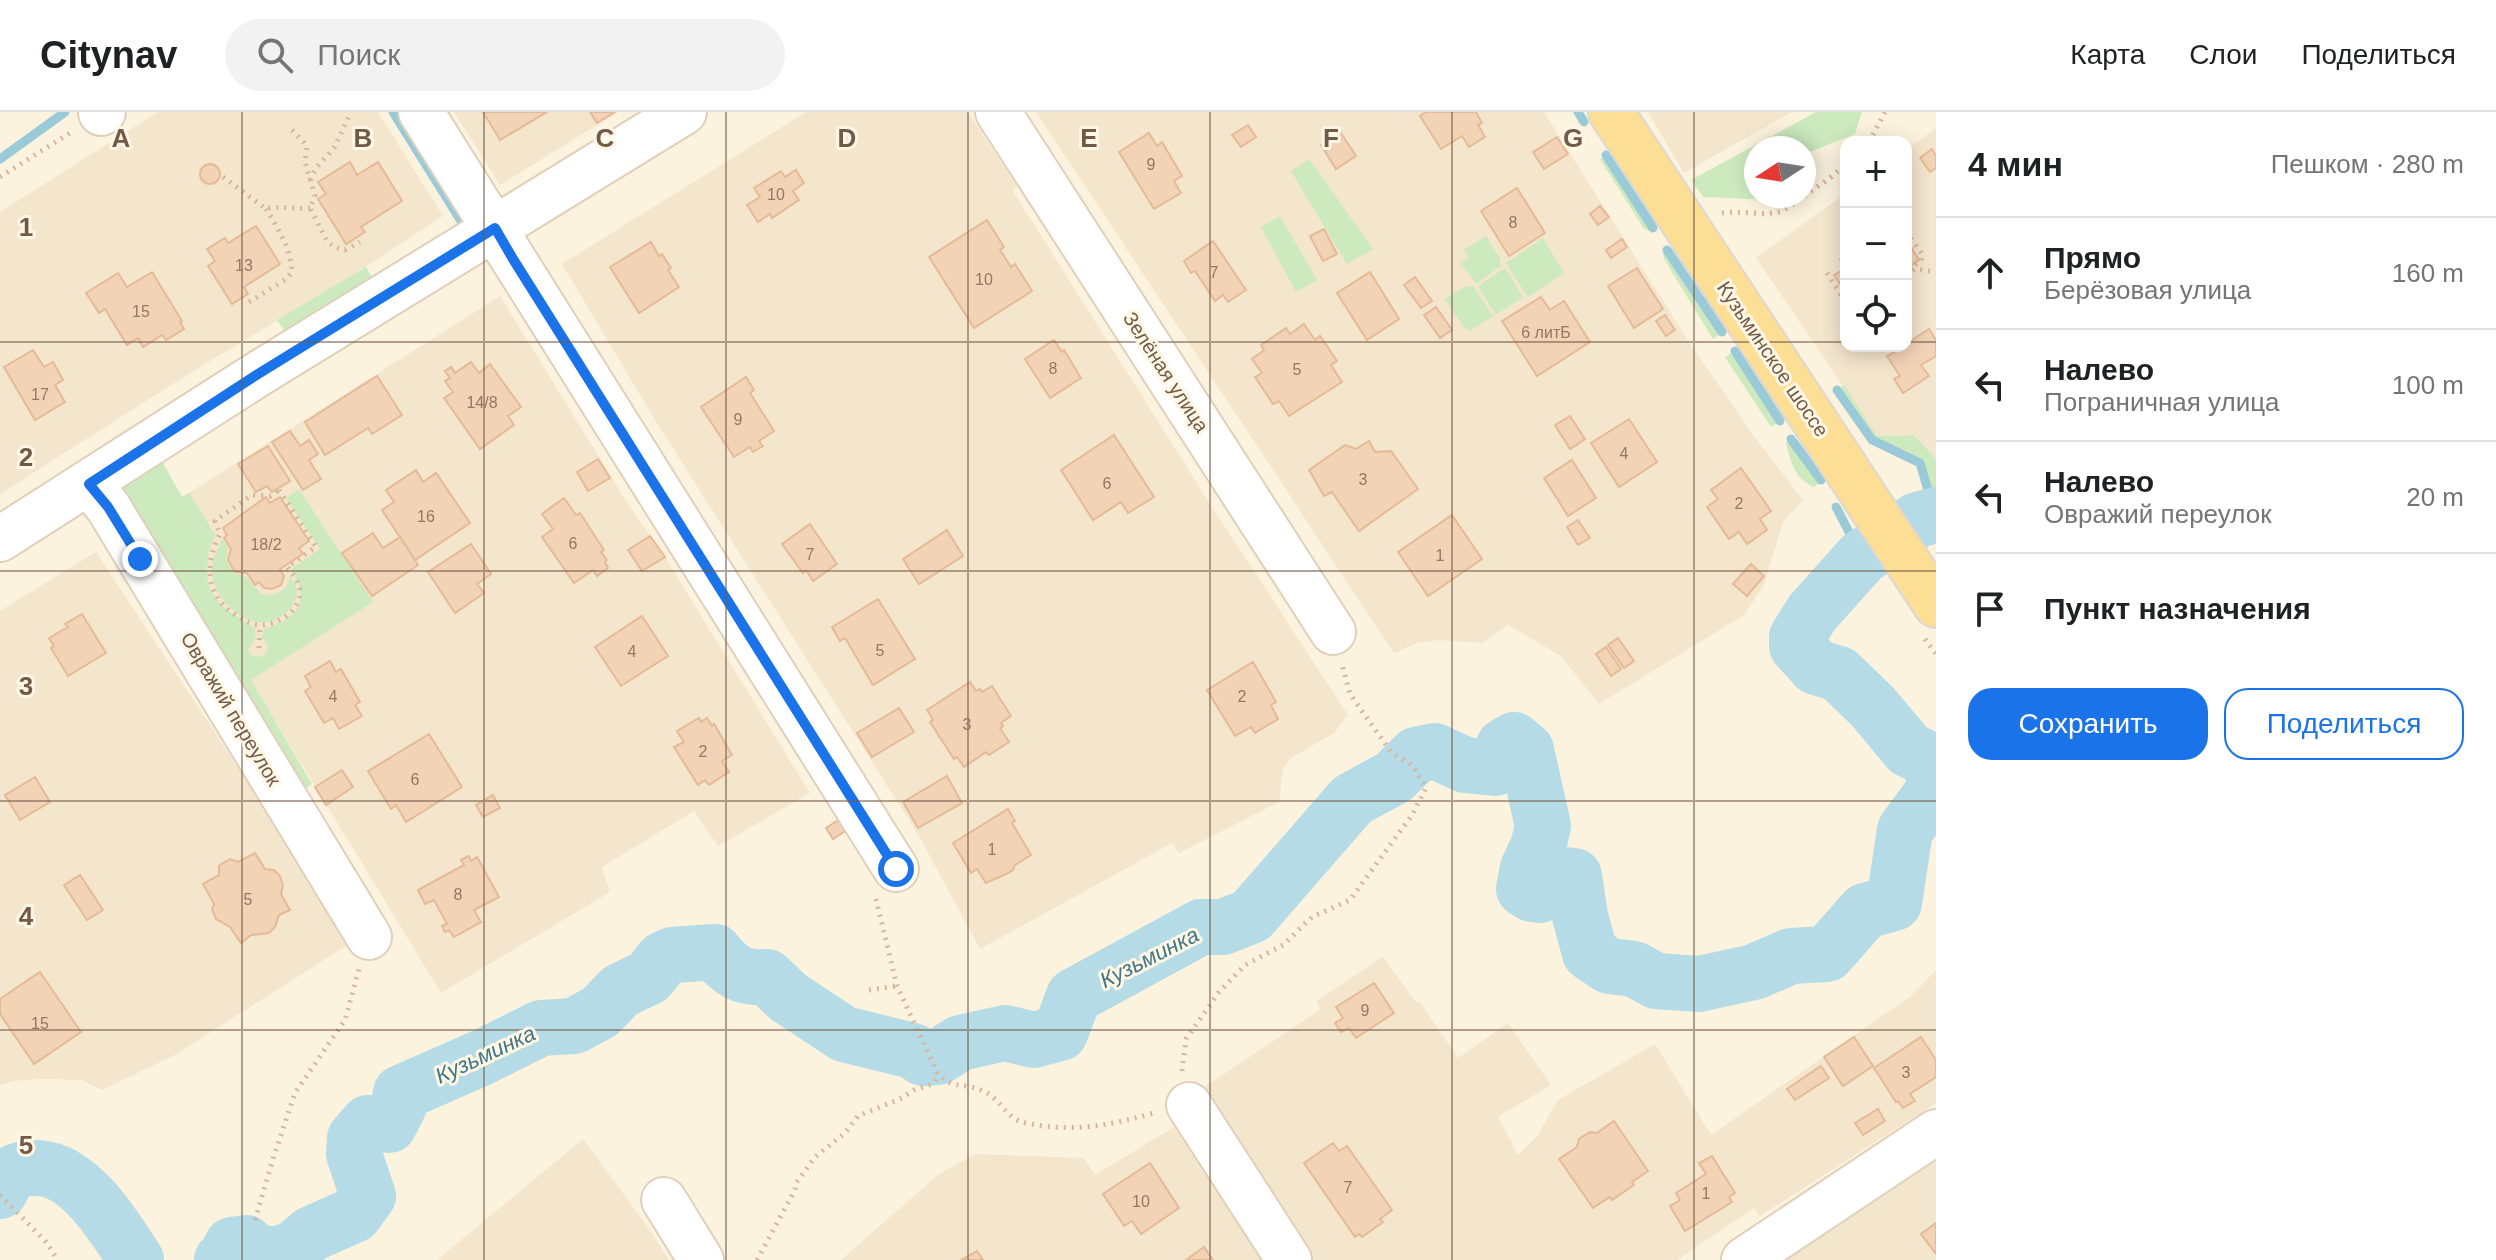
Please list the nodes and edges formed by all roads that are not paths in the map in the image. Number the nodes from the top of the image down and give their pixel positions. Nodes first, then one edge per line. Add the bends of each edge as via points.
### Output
1 (421, 112) edge
2 (684, 112) edge
3 (998, 112) edge
4 (1611, 112) edge
5 (495, 228) junction
6 (89, 484) junction
7 (0, 539) edge
8 (1931, 597) edge
9 (1333, 632) road end
10 (896, 869) road end
11 (369, 937) road end
12 (1189, 1105) road end
13 (1936, 1132) edge
14 (664, 1200) dead end
15 (701, 1260) edge
16 (1289, 1260) edge
17 (1744, 1260) edge

1 - 5 street
2 - 5 street
3 - 9 street, Зелёная улица
4 - 8 main road, Кузьминское шоссе
5 - 6 street
5 - 10 street
6 - 7 street
6 - 11 street, Овражий переулок via 108,507
12 - 16 street
13 - 17 street
14 - 15 street

